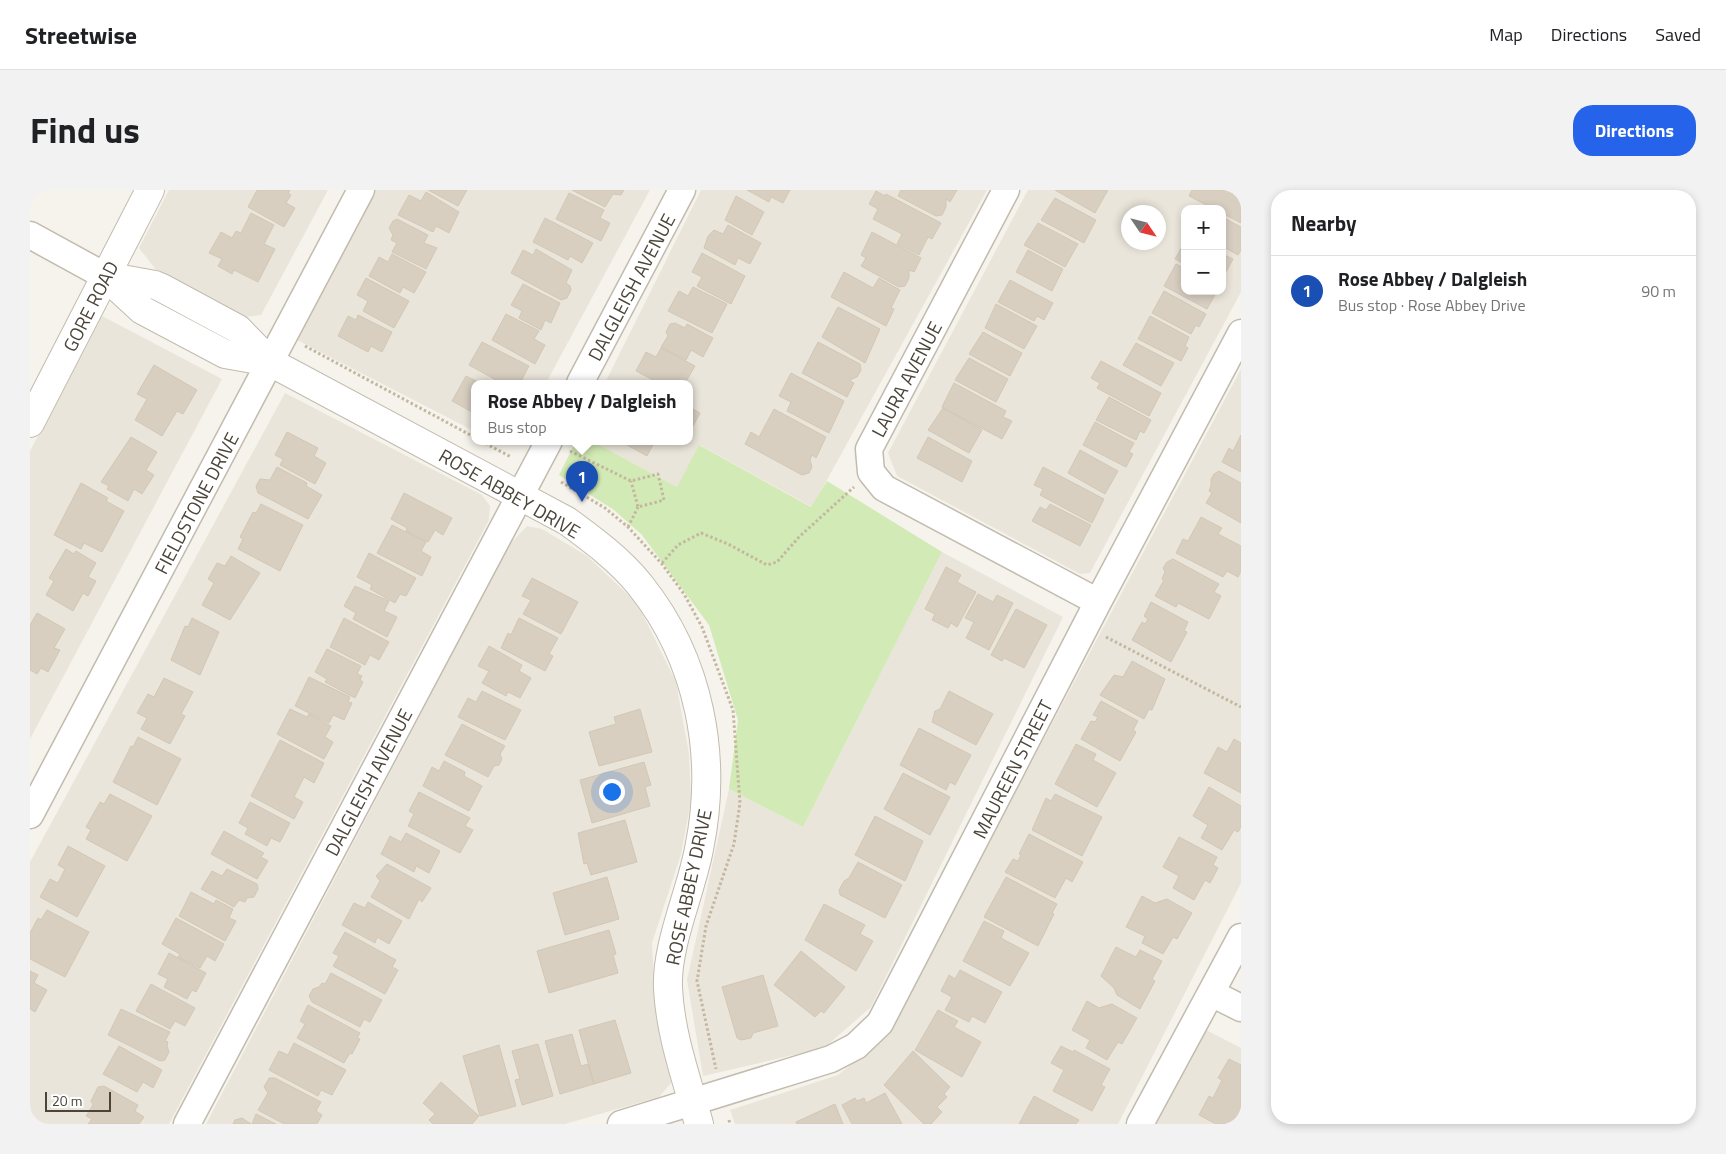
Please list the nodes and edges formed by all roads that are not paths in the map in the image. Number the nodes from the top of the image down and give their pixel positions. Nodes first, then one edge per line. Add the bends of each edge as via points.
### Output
1 (150, 190) edge
2 (361, 190) edge
3 (682, 190) edge
4 (1006, 190) edge
5 (30, 235) edge
6 (105, 276) junction
7 (1241, 333) edge
8 (270, 362) junction
9 (582, 380) edge
10 (30, 423) edge
11 (557, 445) edge
12 (520, 495) junction
13 (1098, 602) junction
14 (30, 815) edge
15 (1241, 937) edge
16 (1211, 993) junction
17 (1241, 1008) edge
18 (696, 1114) edge
19 (187, 1124) edge
20 (620, 1124) edge
21 (1140, 1124) edge

1 - 6 street, GORE ROAD
2 - 8 street, FIELDSTONE DRIVE
3 - 9 street, DALGLEISH AVENUE
4 - 13 street, LAURA AVENUE via 869,449 871,472 884,488
5 - 6 street, ROSE ABBEY DRIVE
6 - 8 street, ROSE ABBEY DRIVE via 162,288 238,329
6 - 10 street, GORE ROAD
7 - 13 street, MAUREEN STREET
8 - 12 street, ROSE ABBEY DRIVE
8 - 14 street, FIELDSTONE DRIVE
11 - 12 street, DALGLEISH AVENUE
12 - 18 street, ROSE ABBEY DRIVE via 567,521 606,550 640,585 670,630 690,672 707,758 706,812 675,937 668,987 674,1032
12 - 19 street, DALGLEISH AVENUE
13 - 18 street, MAUREEN STREET via 880,1023 856,1046 831,1059
15 - 16 street
16 - 17 street
16 - 21 street
18 - 20 street, MAUREEN STREET

